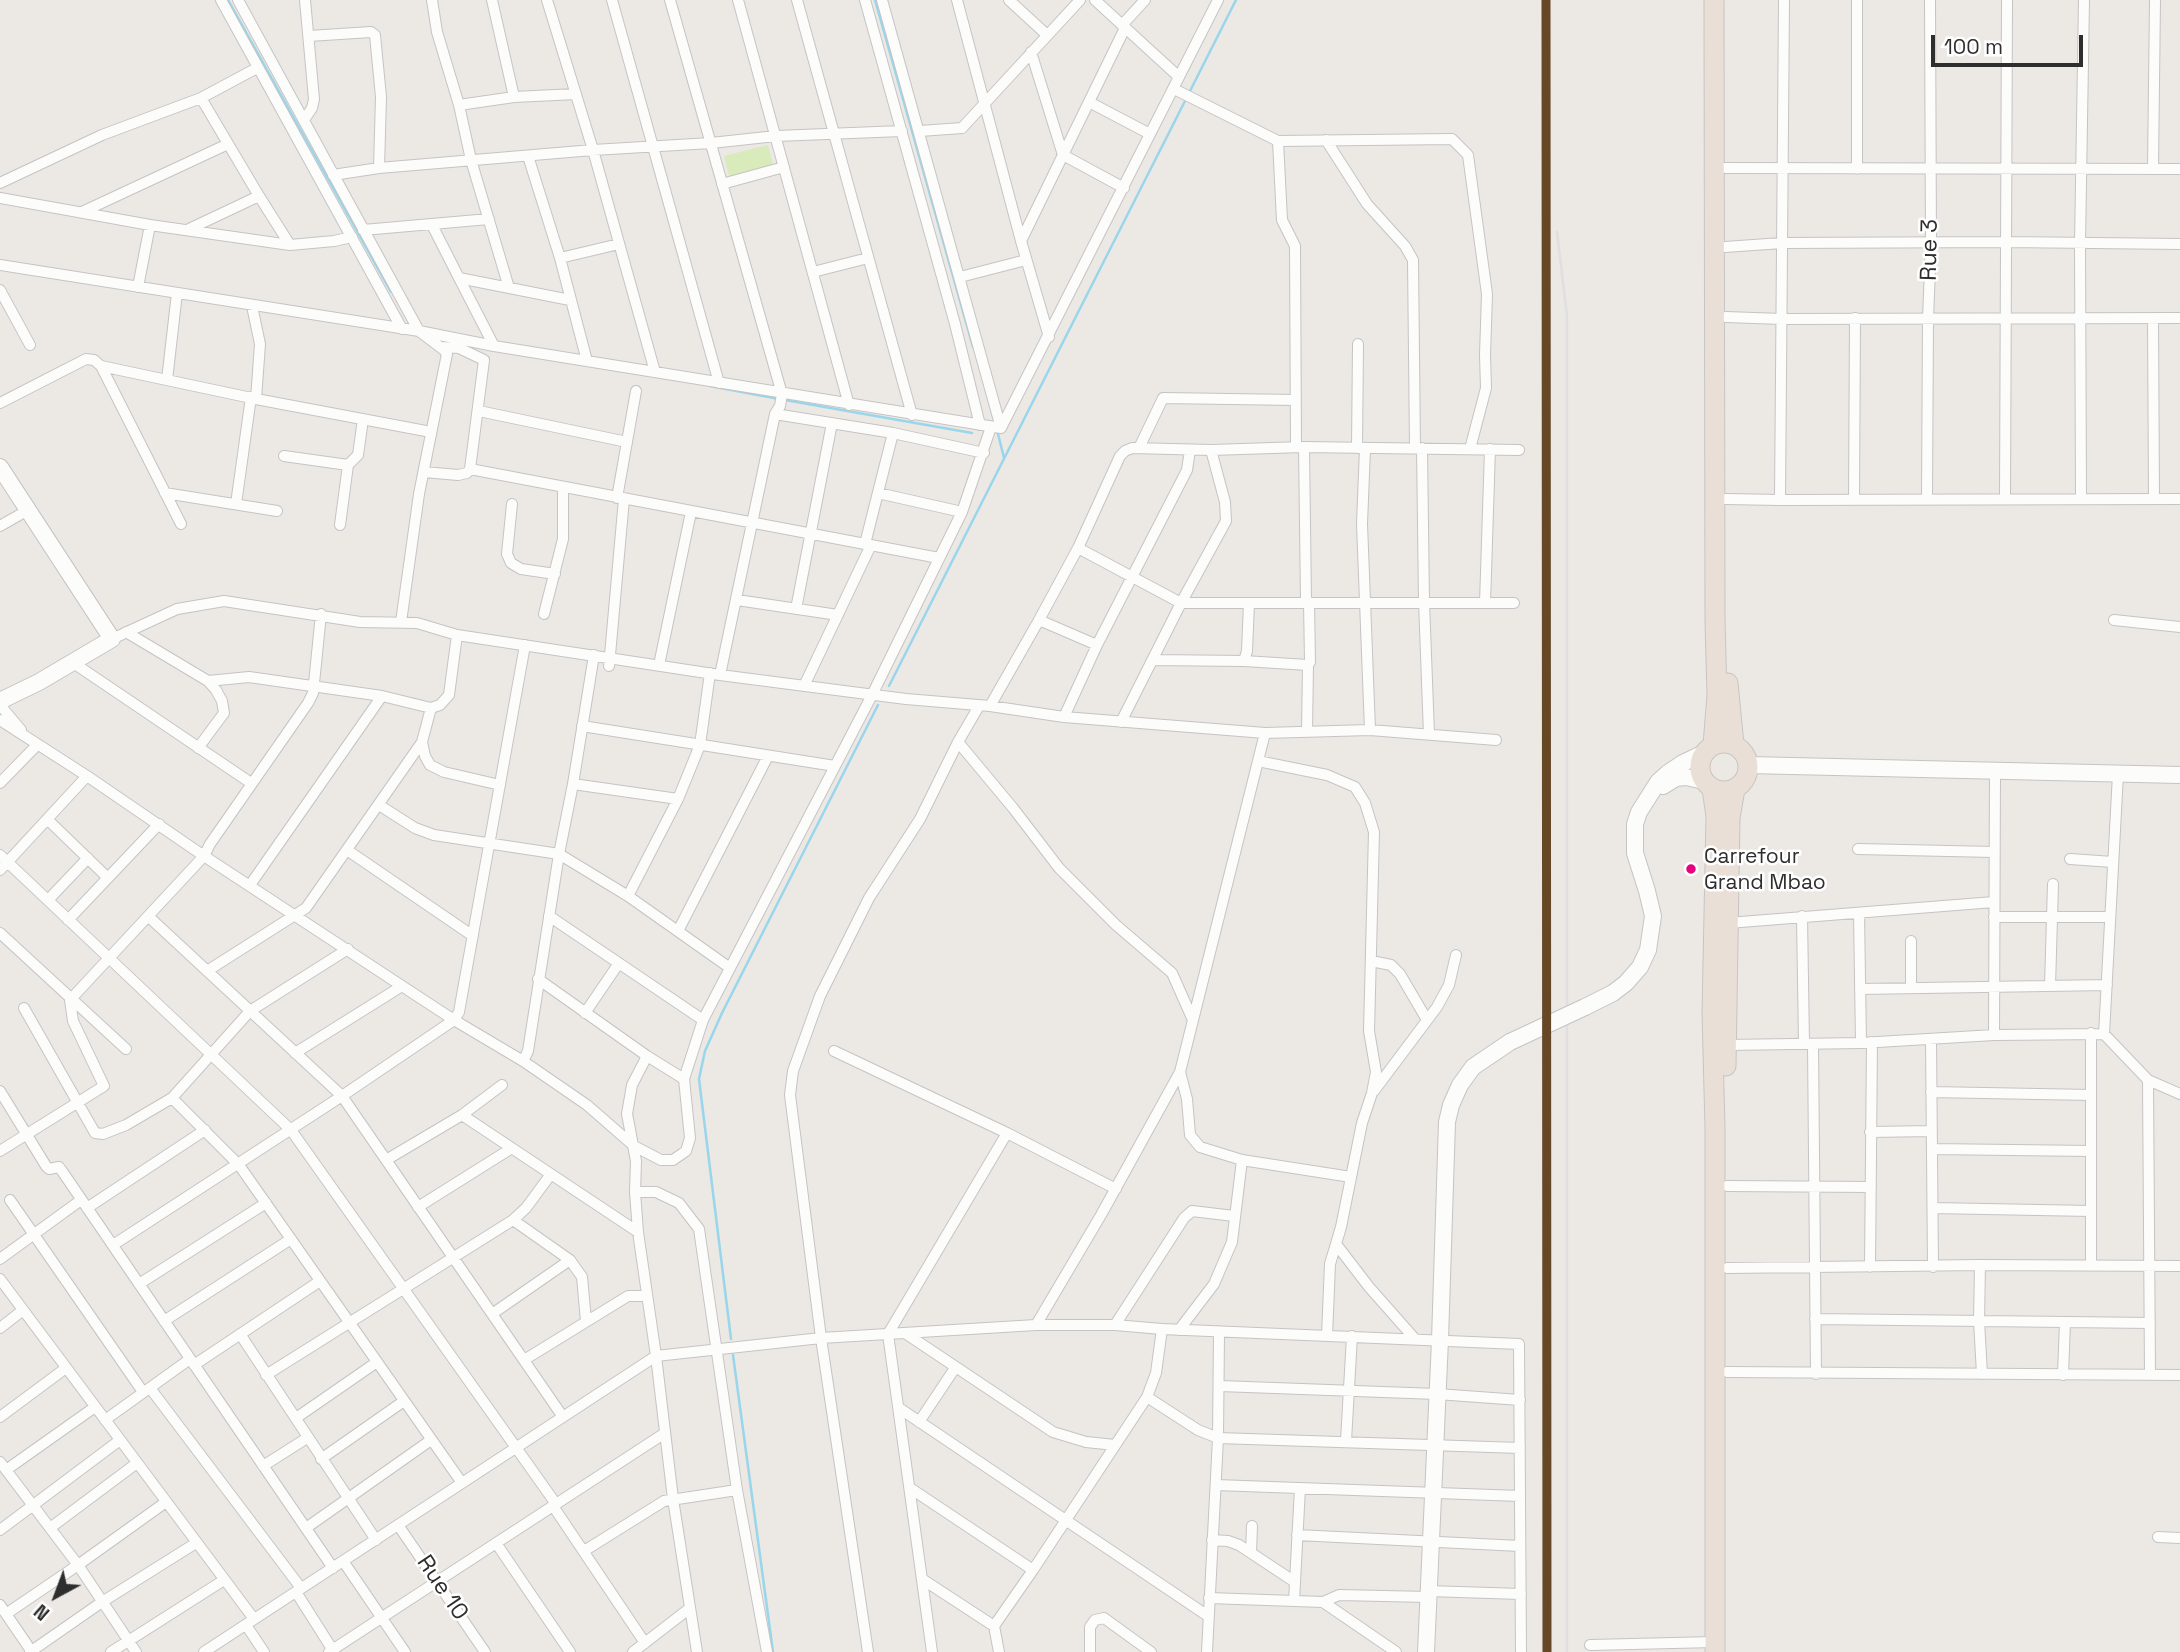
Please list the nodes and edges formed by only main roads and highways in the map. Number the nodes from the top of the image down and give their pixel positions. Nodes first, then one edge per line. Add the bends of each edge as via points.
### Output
1 (1714, 0) edge
2 (1724, 0) edge
3 (1734, 745) junction
4 (1708, 749) junction
5 (1708, 785) junction
6 (1735, 789) junction
7 (1720, 1649) edge

1 - 4 highway via 1717,695
2 - 3 highway via 1728,698
3 - 4 highway
3 - 6 highway via 1748,765 1747,776
4 - 5 highway via 1700,764
5 - 6 highway via 1724,792
5 - 7 highway via 1716,816 1712,1013
6 - 7 highway via 1728,923 1727,1372

